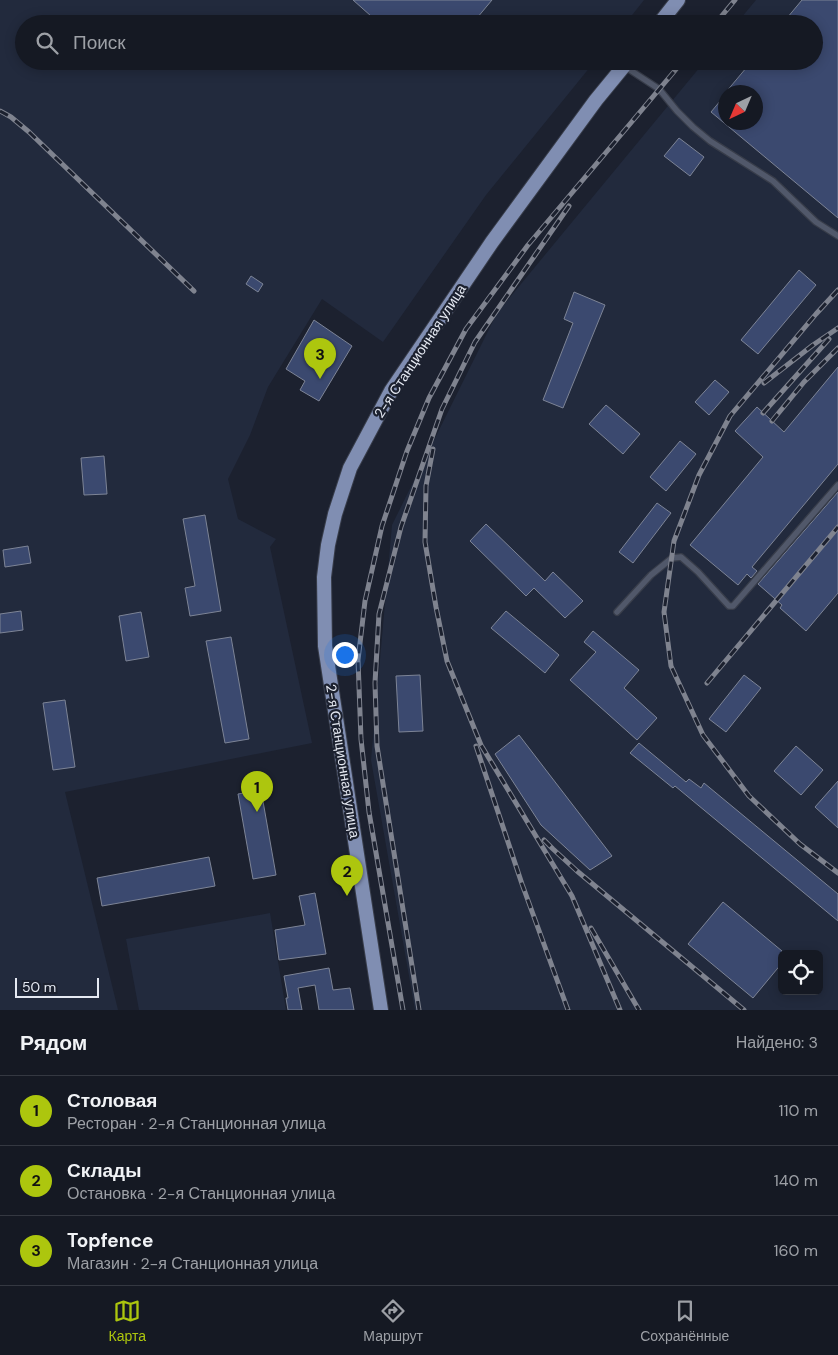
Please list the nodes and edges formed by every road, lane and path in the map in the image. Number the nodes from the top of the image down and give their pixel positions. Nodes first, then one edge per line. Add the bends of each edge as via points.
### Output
1 (678, 0) edge
2 (666, 15) edge
3 (621, 70) edge
4 (634, 70) edge
5 (838, 236) edge
6 (838, 485) edge
7 (617, 612) dead end
8 (381, 1010) edge

1 - 2 main road
3 - 8 main road, 2-я Станционная улица via 492,242 391,391 350,468 335,514 324,578 324,646
4 - 5 lane via 659,89 677,111 710,141 773,181 816,222
6 - 7 lane via 734,606 729,606 681,557 672,558 651,575

